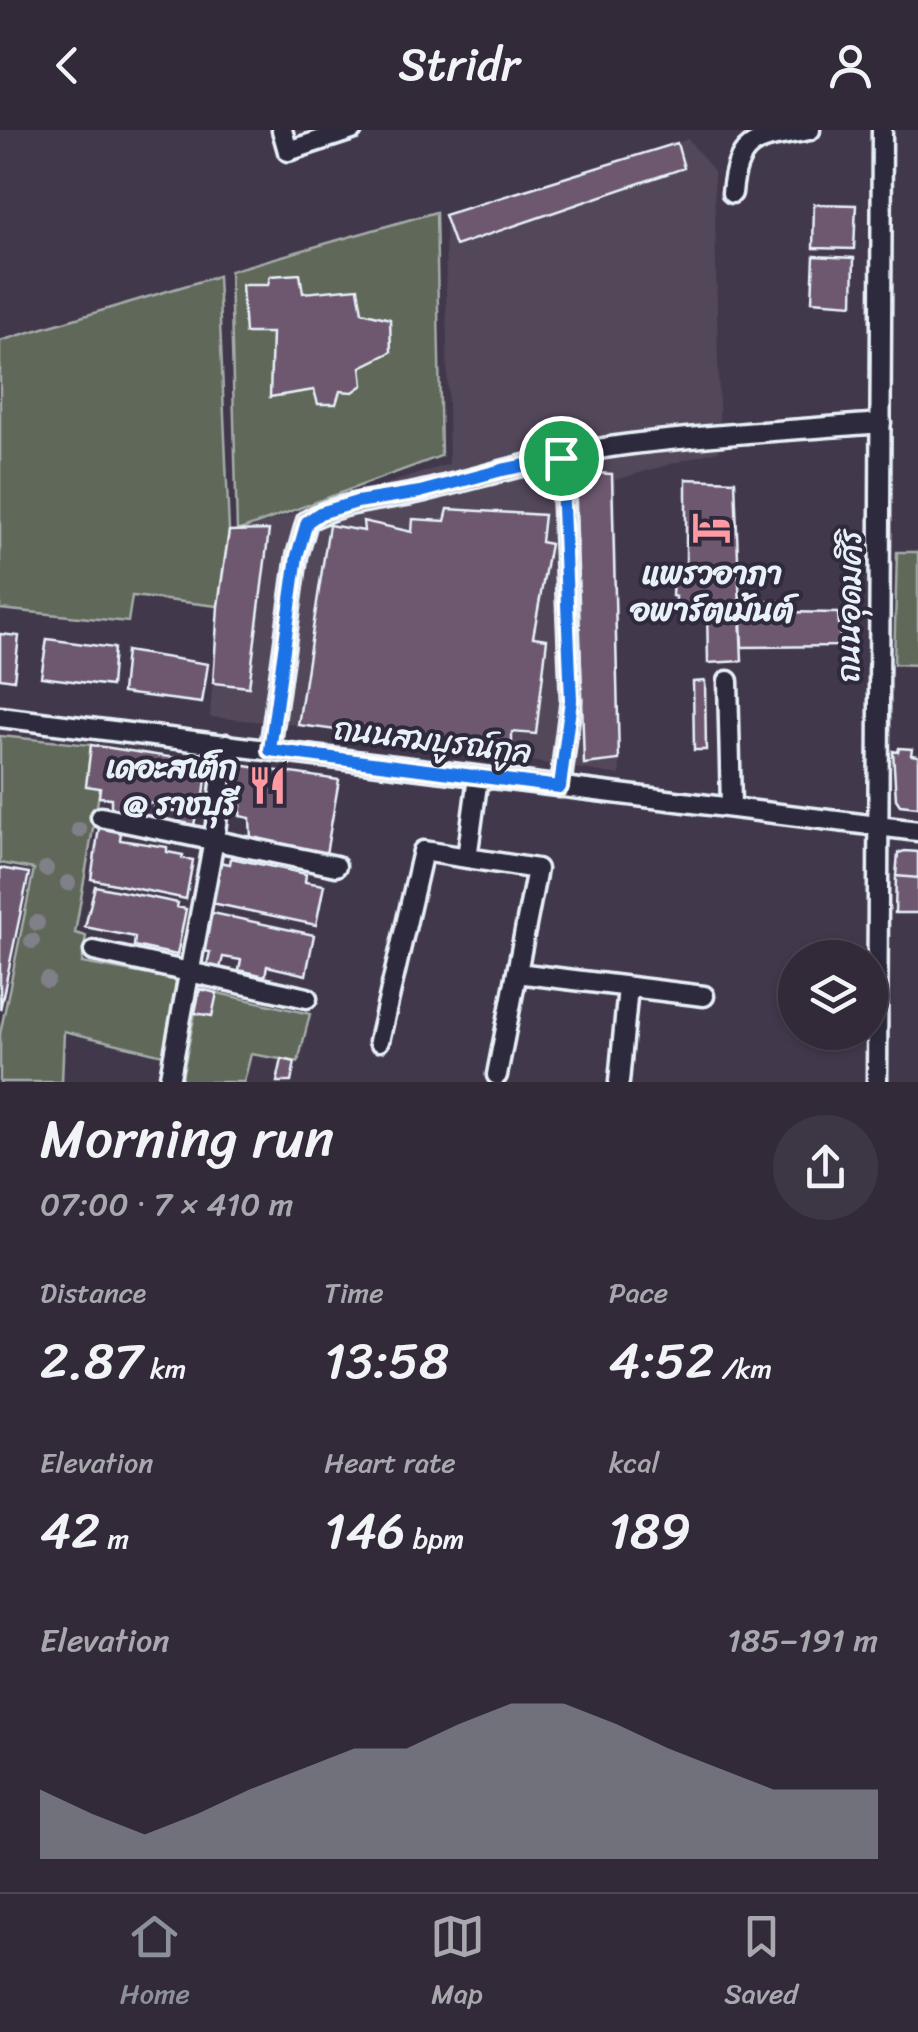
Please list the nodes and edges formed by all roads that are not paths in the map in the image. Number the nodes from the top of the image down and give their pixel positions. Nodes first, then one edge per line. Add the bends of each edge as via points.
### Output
1 (282, 130) edge
2 (352, 130) edge
3 (810, 130) edge
4 (882, 130) edge
5 (732, 193) dead end
6 (881, 423) junction
7 (561, 458) junction
8 (728, 681) dead end
9 (0, 717) edge
10 (226, 744) junction
11 (270, 750) junction
12 (478, 777) junction
13 (560, 787) junction
14 (730, 806) junction
15 (101, 817) dead end
16 (877, 826) junction
17 (918, 832) edge
18 (214, 840) junction
19 (467, 858) junction
20 (336, 866) dead end
21 (94, 952) dead end
22 (190, 973) junction
23 (517, 973) junction
24 (628, 987) junction
25 (704, 996) dead end
26 (307, 998) dead end
27 (380, 1040) dead end
28 (497, 1075) dead end
29 (169, 1082) edge
30 (619, 1082) edge
31 (877, 1082) edge

1 - 2 street via 288,151
3 - 5 street via 745,148
4 - 6 street, ถนนอุดมศิริ
6 - 7 street via 621,445
6 - 16 street, ถนนอุดมศิริ
7 - 11 street via 357,502 307,522
7 - 13 street via 571,700
8 - 14 street
9 - 10 street, ถนนสมบูรณ์กูล
10 - 11 street, ถนนสมบูรณ์กูล
10 - 18 street
11 - 12 street, ถนนสมบูรณ์กูล
12 - 13 street, ถนนสมบูรณ์กูล
12 - 19 street
13 - 14 street, ถนนสมบูรณ์กูล
14 - 16 street, ถนนสมบูรณ์กูล
15 - 18 street
16 - 17 street, ถนนสมบูรณ์กูล
16 - 31 street, ถนนอุดมศิริ
18 - 20 street
18 - 22 street
19 - 23 street via 538,869
19 - 27 street via 424,852
21 - 22 street
22 - 26 street
22 - 29 street
23 - 24 street
23 - 28 street
24 - 25 street
24 - 30 street

